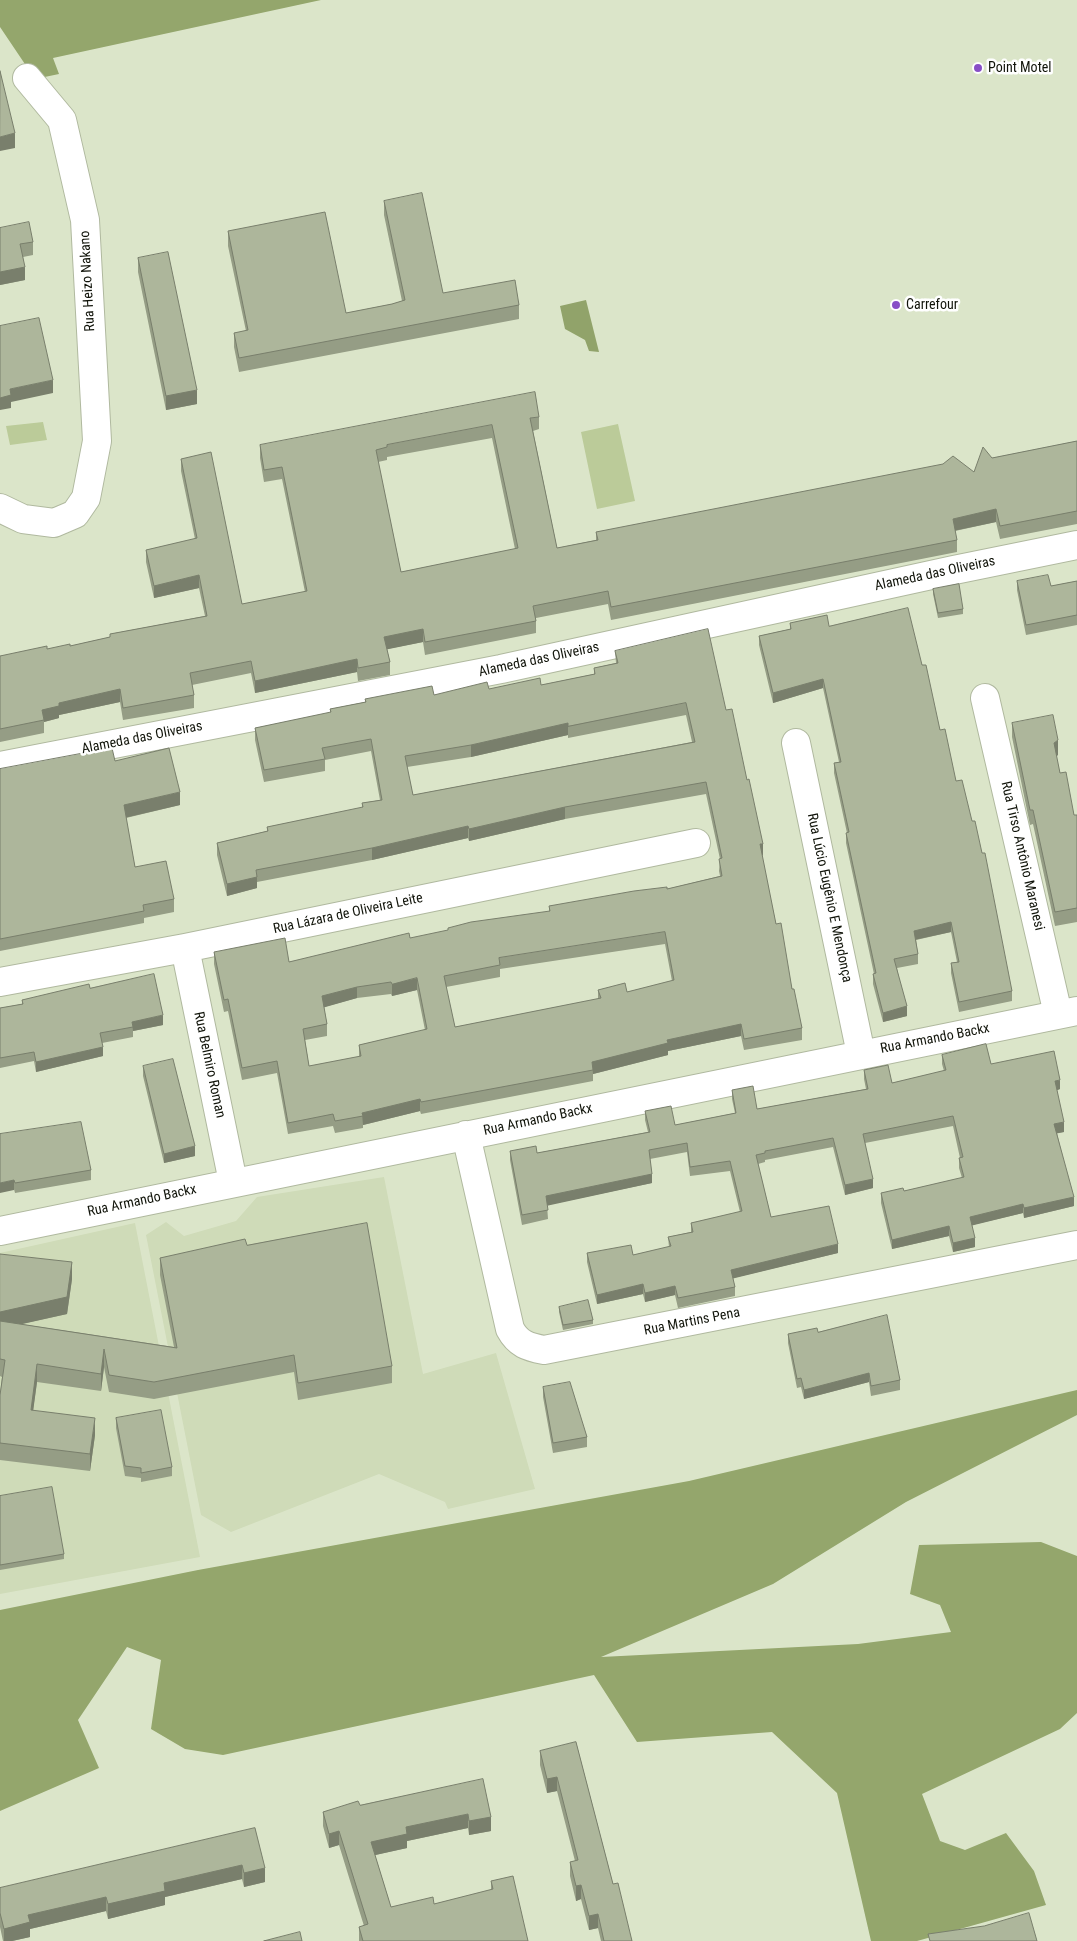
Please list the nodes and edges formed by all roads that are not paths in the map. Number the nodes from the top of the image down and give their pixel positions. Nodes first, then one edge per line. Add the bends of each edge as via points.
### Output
1 (27, 78) dead end
2 (0, 508) edge
3 (1077, 546) edge
4 (985, 698) dead end
5 (796, 742) dead end
6 (0, 766) edge
7 (696, 842) dead end
8 (185, 948) junction
9 (0, 982) edge
10 (1068, 1012) edge
11 (862, 1054) junction
12 (466, 1135) junction
13 (233, 1182) junction
14 (0, 1231) edge
15 (1077, 1245) edge

1 - 2 street, Rua Heizo Nakano via 62,120 85,220 98,441 86,498 75,514 54,523 23,519
3 - 6 street, Alameda das Oliveiras via 501,669
4 - 10 street, Rua Tirso Antônio Maranesi
5 - 11 street, Rua Lúcio Eugênio E Mendonça
7 - 8 street, Rua Lázara de Oliveira Leite
8 - 9 street, Rua Lázara de Oliveira Leite
8 - 13 street, Rua Belmiro Roman
10 - 11 street, Rua Armando Backx
11 - 12 street, Rua Armando Backx
12 - 13 street, Rua Armando Backx
12 - 15 street, Rua Martins Pena via 510,1329 515,1338 528,1347 544,1350
13 - 14 street, Rua Armando Backx

